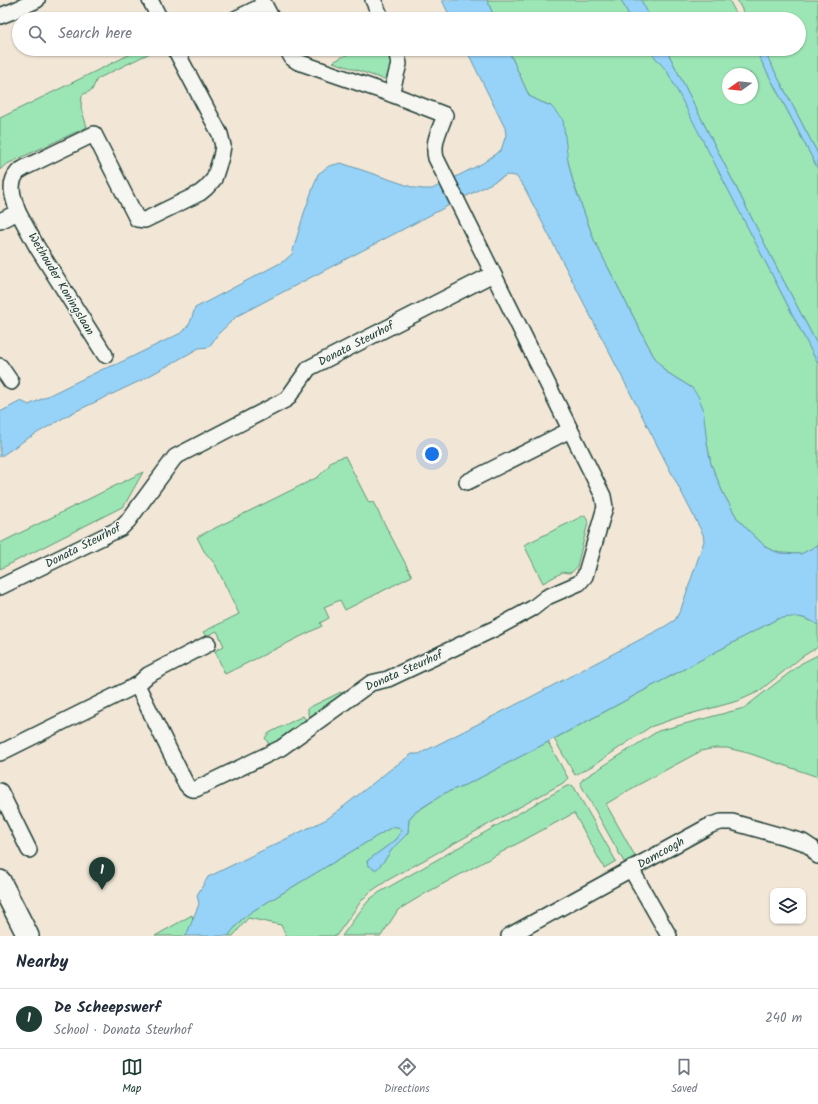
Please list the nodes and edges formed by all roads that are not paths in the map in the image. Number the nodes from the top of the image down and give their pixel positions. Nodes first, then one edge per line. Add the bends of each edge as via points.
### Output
1 (37, 0) edge
2 (150, 0) edge
3 (372, 0) edge
4 (263, 2) edge
5 (156, 12) edge
6 (246, 12) edge
7 (268, 12) edge
8 (378, 12) edge
9 (0, 16) edge
10 (179, 56) edge
11 (291, 56) edge
12 (397, 56) edge
13 (391, 94) junction
14 (18, 212) junction
15 (0, 221) edge
16 (493, 274) junction
17 (105, 355) dead end
18 (0, 366) edge
19 (11, 382) dead end
20 (570, 430) junction
21 (467, 482) dead end
22 (0, 587) edge
23 (208, 644) dead end
24 (138, 685) junction
25 (0, 753) edge
26 (0, 791) edge
27 (30, 850) dead end
28 (818, 856) edge
29 (631, 869) junction
30 (0, 881) edge
31 (28, 936) edge
32 (509, 936) edge
33 (669, 936) edge

1 - 9 street
2 - 5 street
3 - 8 street
4 - 6 street
4 - 7 street
10 - 14 street, Wethouder Koningslaan via 220,134 223,146 214,179 206,188 145,220 137,219 94,134 18,172 13,182 12,194
11 - 13 street, Donata Steurhof via 298,62
12 - 13 street via 399,64
13 - 16 street, Donata Steurhof via 445,115 435,143 436,158
14 - 15 street
14 - 17 street, Wethouder Koningslaan
16 - 20 street, Donata Steurhof
16 - 22 street, Donata Steurhof via 309,368 287,399 175,457 121,528
18 - 19 street
20 - 21 street
20 - 24 street, Donata Steurhof via 603,496 605,507 585,576 579,583 547,596 533,608 496,628 388,679 371,683 281,748 193,790 186,784
23 - 24 street via 148,675
24 - 25 street
26 - 27 street
28 - 29 street, Damcoogh via 803,842 732,822 721,822
29 - 32 street, Damcoogh
29 - 33 street
30 - 31 street

